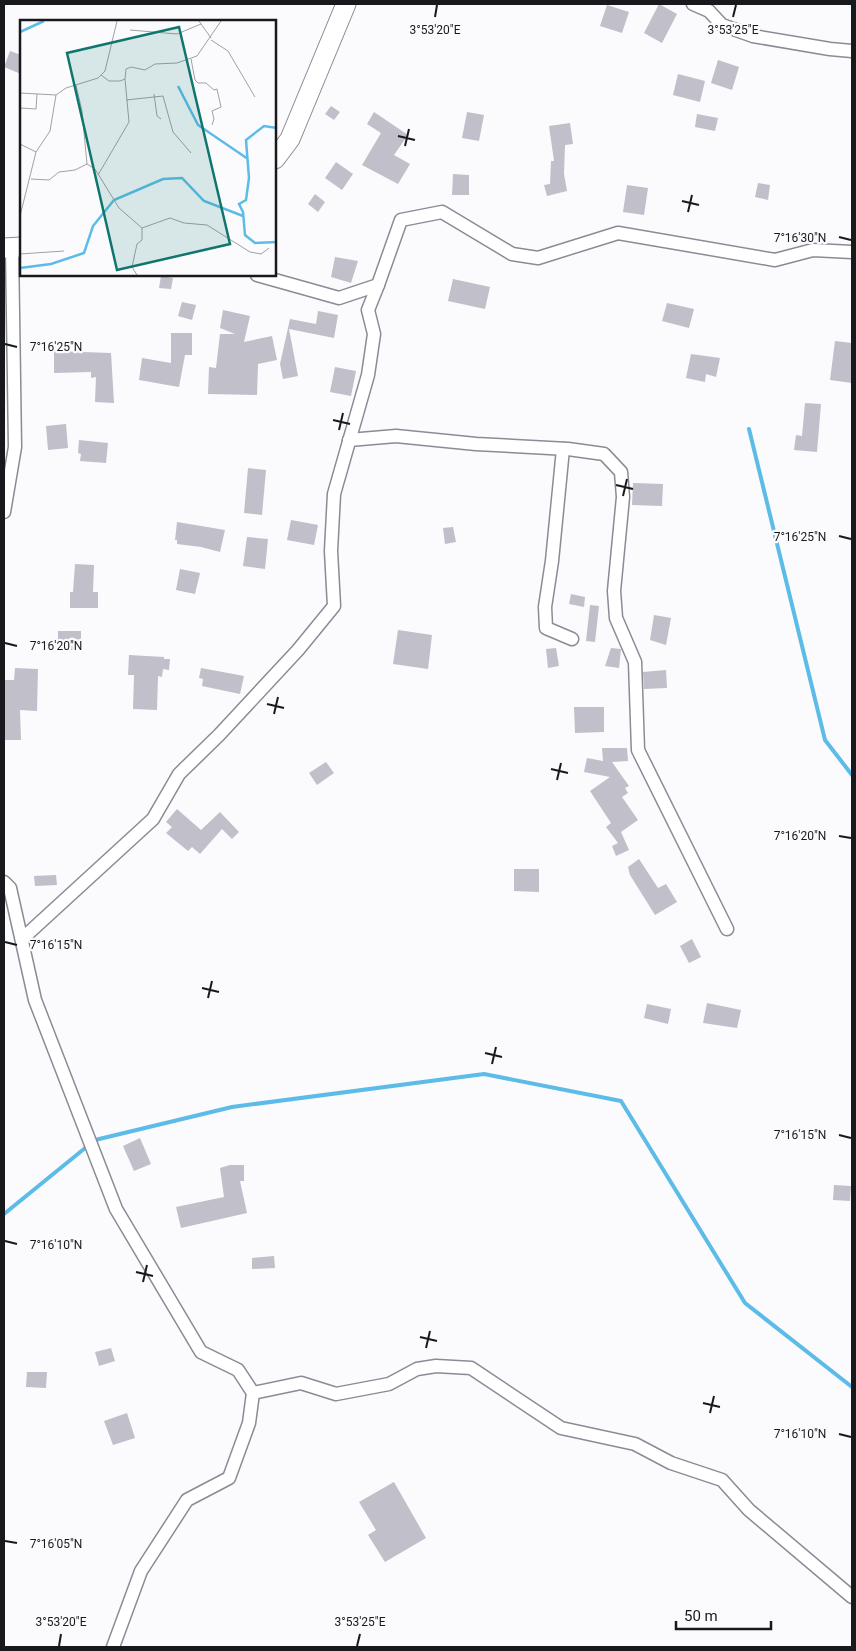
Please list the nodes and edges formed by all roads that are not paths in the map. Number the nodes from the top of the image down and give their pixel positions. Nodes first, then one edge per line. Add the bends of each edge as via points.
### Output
1 (346, 4) edge
2 (693, 4) edge
3 (852, 50) edge
4 (276, 158) edge
5 (12, 247) edge
6 (852, 252) edge
7 (261, 276) edge
8 (378, 285) junction
9 (349, 440) junction
10 (563, 448) junction
11 (4, 512) edge
12 (572, 639) dead end
13 (4, 882) edge
14 (727, 929) dead end
15 (22, 939) junction
16 (253, 1393) junction
17 (852, 1597) edge
18 (113, 1647) edge

1 - 4 street via 290,139
2 - 3 street via 709,11 722,25 753,36 811,47
5 - 11 street via 15,447
6 - 8 street via 813,250 775,260 618,233 538,258 512,254 442,212 401,220
7 - 8 street via 338,298
8 - 9 street via 368,310 374,334 368,375
9 - 10 street via 396,436
9 - 15 street via 334,494 331,551 334,606 298,650 179,774 153,819
10 - 12 street via 545,607 546,628
10 - 14 street via 604,454 621,472 623,497 614,591 616,618 635,662 638,750
13 - 15 street via 10,888
15 - 16 street via 35,1000 116,1209 201,1352 238,1370
16 - 17 street via 301,1383 336,1394 389,1384 417,1369 436,1366 471,1368 561,1428 635,1444 671,1463 722,1480 750,1510
16 - 18 street via 249,1423 229,1478 187,1500 141,1570

